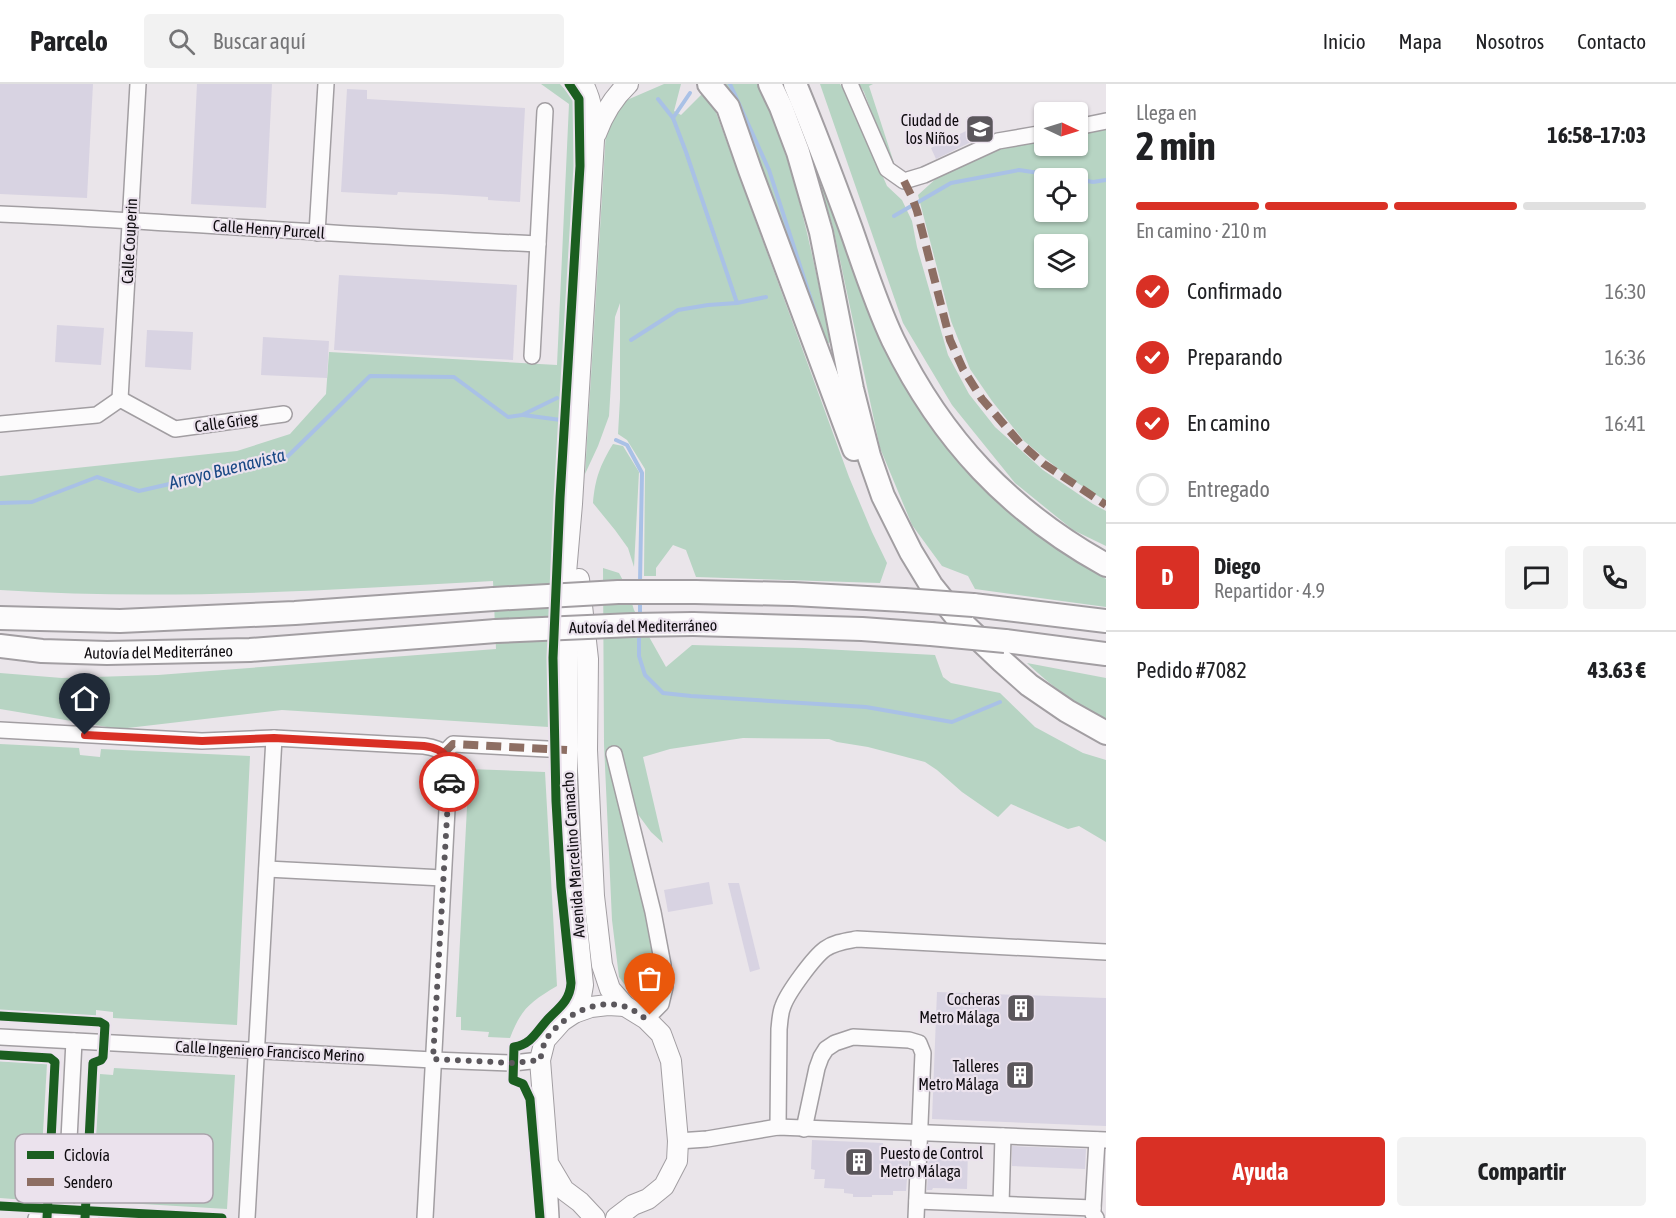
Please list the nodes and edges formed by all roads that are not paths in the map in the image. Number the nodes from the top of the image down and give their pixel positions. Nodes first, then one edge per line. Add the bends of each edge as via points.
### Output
1 (138, 84) edge
2 (326, 84) edge
3 (583, 84) edge
4 (609, 84) edge
5 (618, 84) edge
6 (628, 84) edge
7 (709, 84) edge
8 (770, 84) edge
9 (795, 84) edge
10 (808, 84) edge
11 (850, 84) edge
12 (545, 111) dead end
13 (1106, 121) edge
14 (1088, 125) edge
15 (1034, 135) edge
16 (594, 140) junction
17 (829, 171) junction
18 (0, 214) edge
19 (130, 220) junction
20 (317, 233) junction
21 (538, 244) junction
22 (532, 356) dead end
23 (120, 399) junction
24 (284, 414) dead end
25 (0, 424) edge
26 (883, 496) junction
27 (572, 504) junction
28 (1106, 565) edge
29 (0, 602) edge
30 (295, 613) junction
31 (0, 618) edge
32 (1106, 621) edge
33 (0, 646) edge
34 (42, 651) junction
35 (1106, 654) edge
36 (0, 655) edge
37 (0, 730) edge
38 (1106, 734) edge
39 (274, 738) junction
40 (567, 750) junction
41 (614, 754) dead end
42 (446, 756) junction
43 (267, 869) junction
44 (443, 878) junction
45 (1106, 952) edge
46 (625, 1006) junction
47 (574, 1013) junction
48 (646, 1019) junction
49 (0, 1036) edge
50 (74, 1041) junction
51 (256, 1050) junction
52 (433, 1059) junction
53 (540, 1060) junction
54 (778, 1127) junction
55 (804, 1129) junction
56 (919, 1132) junction
57 (69, 1134) edge
58 (1004, 1136) junction
59 (1101, 1140) edge
60 (678, 1141) junction
61 (548, 1163) junction
62 (917, 1201) junction
63 (580, 1202) junction
64 (1001, 1204) junction
65 (633, 1205) junction
66 (1095, 1213) edge
67 (65, 1217) edge
68 (36, 1218) edge
69 (91, 1218) edge
70 (248, 1218) edge
71 (425, 1218) edge
72 (551, 1218) edge
73 (595, 1218) edge
74 (616, 1218) edge
75 (916, 1218) edge

1 - 19 street, Calle Couperin
2 - 20 street
3 - 16 main road via 593,110
4 - 5 main road
6 - 16 main road via 601,119
7 - 26 highway via 728,107 859,460
8 - 26 highway via 798,152 818,221 852,389
9 - 17 highway
10 - 17 highway via 825,129
11 - 15 street via 887,169 904,181 998,141
12 - 21 street
13 - 14 street
16 - 27 main road
17 - 28 highway via 893,340 936,414 967,456 1001,490 1064,540
18 - 19 street, Calle Henry Purcell
19 - 20 street, Calle Henry Purcell
19 - 23 street, Calle Couperin
20 - 21 street, Calle Henry Purcell
21 - 22 street
23 - 24 street, Calle Grieg via 176,429
23 - 25 street via 97,414
26 - 38 highway via 931,585 959,620 1029,685
27 - 40 main road via 566,573
27 - 46 main road, Avenida Marcelino Camacho via 588,659 587,750 594,896 602,965 610,989
29 - 30 highway
30 - 31 highway, Autovía del Mediterráneo via 120,621
30 - 32 highway, Autovía del Mediterráneo, bridge via 618,592 695,592 904,600
33 - 34 highway, Autovía del Mediterráneo
34 - 35 highway, Autovía del Mediterráneo, bridge via 250,650 496,631 693,624 931,634
34 - 36 highway
37 - 39 street via 202,741
39 - 42 street via 436,747
39 - 43 street
40 - 42 street, Avenida Marcelino Camacho via 453,744
40 - 47 main road, Avenida Marcelino Camacho via 571,866 583,985
41 - 48 street via 663,964 665,987 661,1004
42 - 44 street via 449,772
43 - 44 street
43 - 51 street
44 - 52 street
45 - 54 street via 857,939 834,944 817,957 784,1004 779,1029
46 - 47 main road via 591,1007
46 - 48 main road, Avenida Marcelino Camacho
47 - 53 main road via 546,1040
48 - 60 main road, Avenida Marcelino Camacho via 661,1034 671,1061
49 - 50 street, Calle Ingeniero Francisco Merino
50 - 51 street, Calle Ingeniero Francisco Merino
50 - 57 street
51 - 52 street, Calle Ingeniero Francisco Merino
51 - 70 street
52 - 53 street, Calle Ingeniero Francisco Merino via 513,1063
52 - 71 street
53 - 61 main road
54 - 55 street
54 - 60 street
55 - 56 street
55 - 56 street via 821,1057 835,1043 853,1037 919,1043 923,1053
56 - 58 street
56 - 62 street
58 - 59 street
58 - 64 street
59 - 66 street
60 - 65 main road, Avenida Marcelino Camacho via 677,1161 664,1186
61 - 63 main road via 564,1190
61 - 72 street
62 - 64 street
62 - 75 street
63 - 65 main road, Avenida Marcelino Camacho
63 - 73 main road
64 - 66 street
65 - 74 main road, Avenida Marcelino Camacho
67 - 68 street
67 - 69 street

